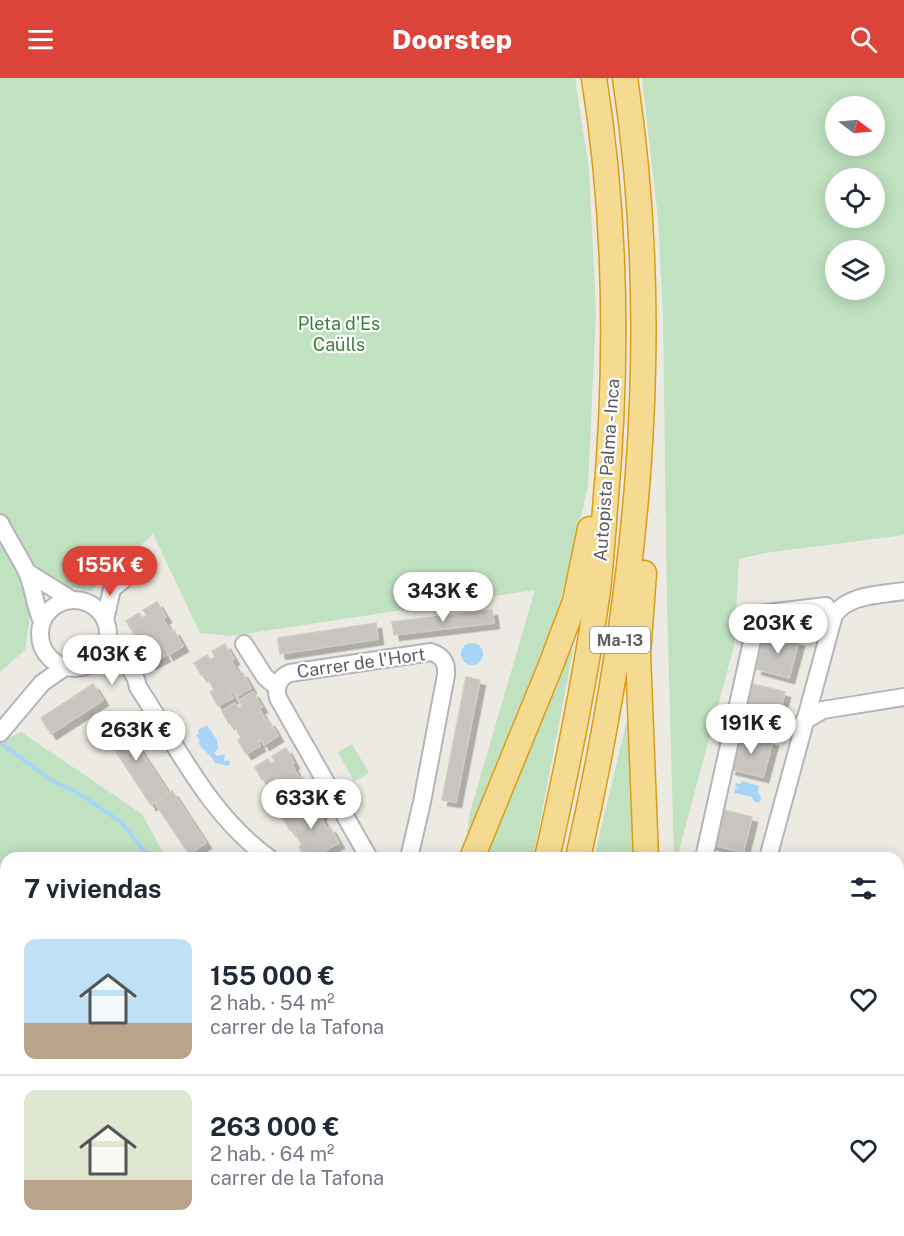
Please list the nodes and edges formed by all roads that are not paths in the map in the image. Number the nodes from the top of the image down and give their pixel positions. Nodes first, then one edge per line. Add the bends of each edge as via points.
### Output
1 (594, 78) edge
2 (625, 78) edge
3 (642, 419) junction
4 (611, 444) junction
5 (0, 524) edge
6 (143, 562) dead end
7 (27, 572) junction
8 (112, 589) junction
9 (904, 591) edge
10 (78, 601) junction
11 (826, 606) dead end
12 (751, 615) dead end
13 (105, 620) junction
14 (42, 621) junction
15 (830, 623) junction
16 (107, 641) junction
17 (244, 644) dead end
18 (43, 648) junction
19 (94, 661) junction
20 (65, 667) junction
21 (42, 683) junction
22 (138, 687) junction
23 (277, 687) junction
24 (904, 697) edge
25 (804, 721) junction
26 (0, 733) edge
27 (262, 852) edge
28 (366, 852) edge
29 (410, 852) edge
30 (474, 852) edge
31 (548, 852) edge
32 (579, 852) edge
33 (646, 852) edge
34 (705, 852) edge
35 (770, 852) edge

1 - 4 highway, Autopista Palma - Inca / Ma-13 via 605,158 613,272
2 - 3 highway, Autopista Palma - Inca / Ma-13 via 640,228
3 - 32 highway, Autopista Palma - Inca / Ma-13 via 634,535 619,650
3 - 33 highway via 651,470 638,654
4 - 30 highway via 597,469 589,536 575,601
4 - 31 highway, Autopista Palma - Inca / Ma-13 via 590,644
5 - 7 street
6 - 8 street
7 - 10 street
7 - 14 street
8 - 10 street
8 - 13 street
9 - 15 street via 846,602
10 - 13 street via 97,609
10 - 14 street via 54,606
11 - 12 street
13 - 16 street
14 - 18 street
15 - 25 street
15 - 34 street via 763,631 753,638
16 - 19 street
16 - 22 street via 136,676
17 - 23 street via 265,677
18 - 20 street
18 - 21 street
19 - 20 street via 85,666
19 - 22 street via 121,671
20 - 21 street
21 - 26 street
22 - 27 street via 218,810
23 - 28 street, Carrer de l'Hort via 278,698
23 - 29 street, Carrer de l'Hort via 281,678 290,673 426,652 443,659 446,675
24 - 25 street via 823,710
25 - 35 street

